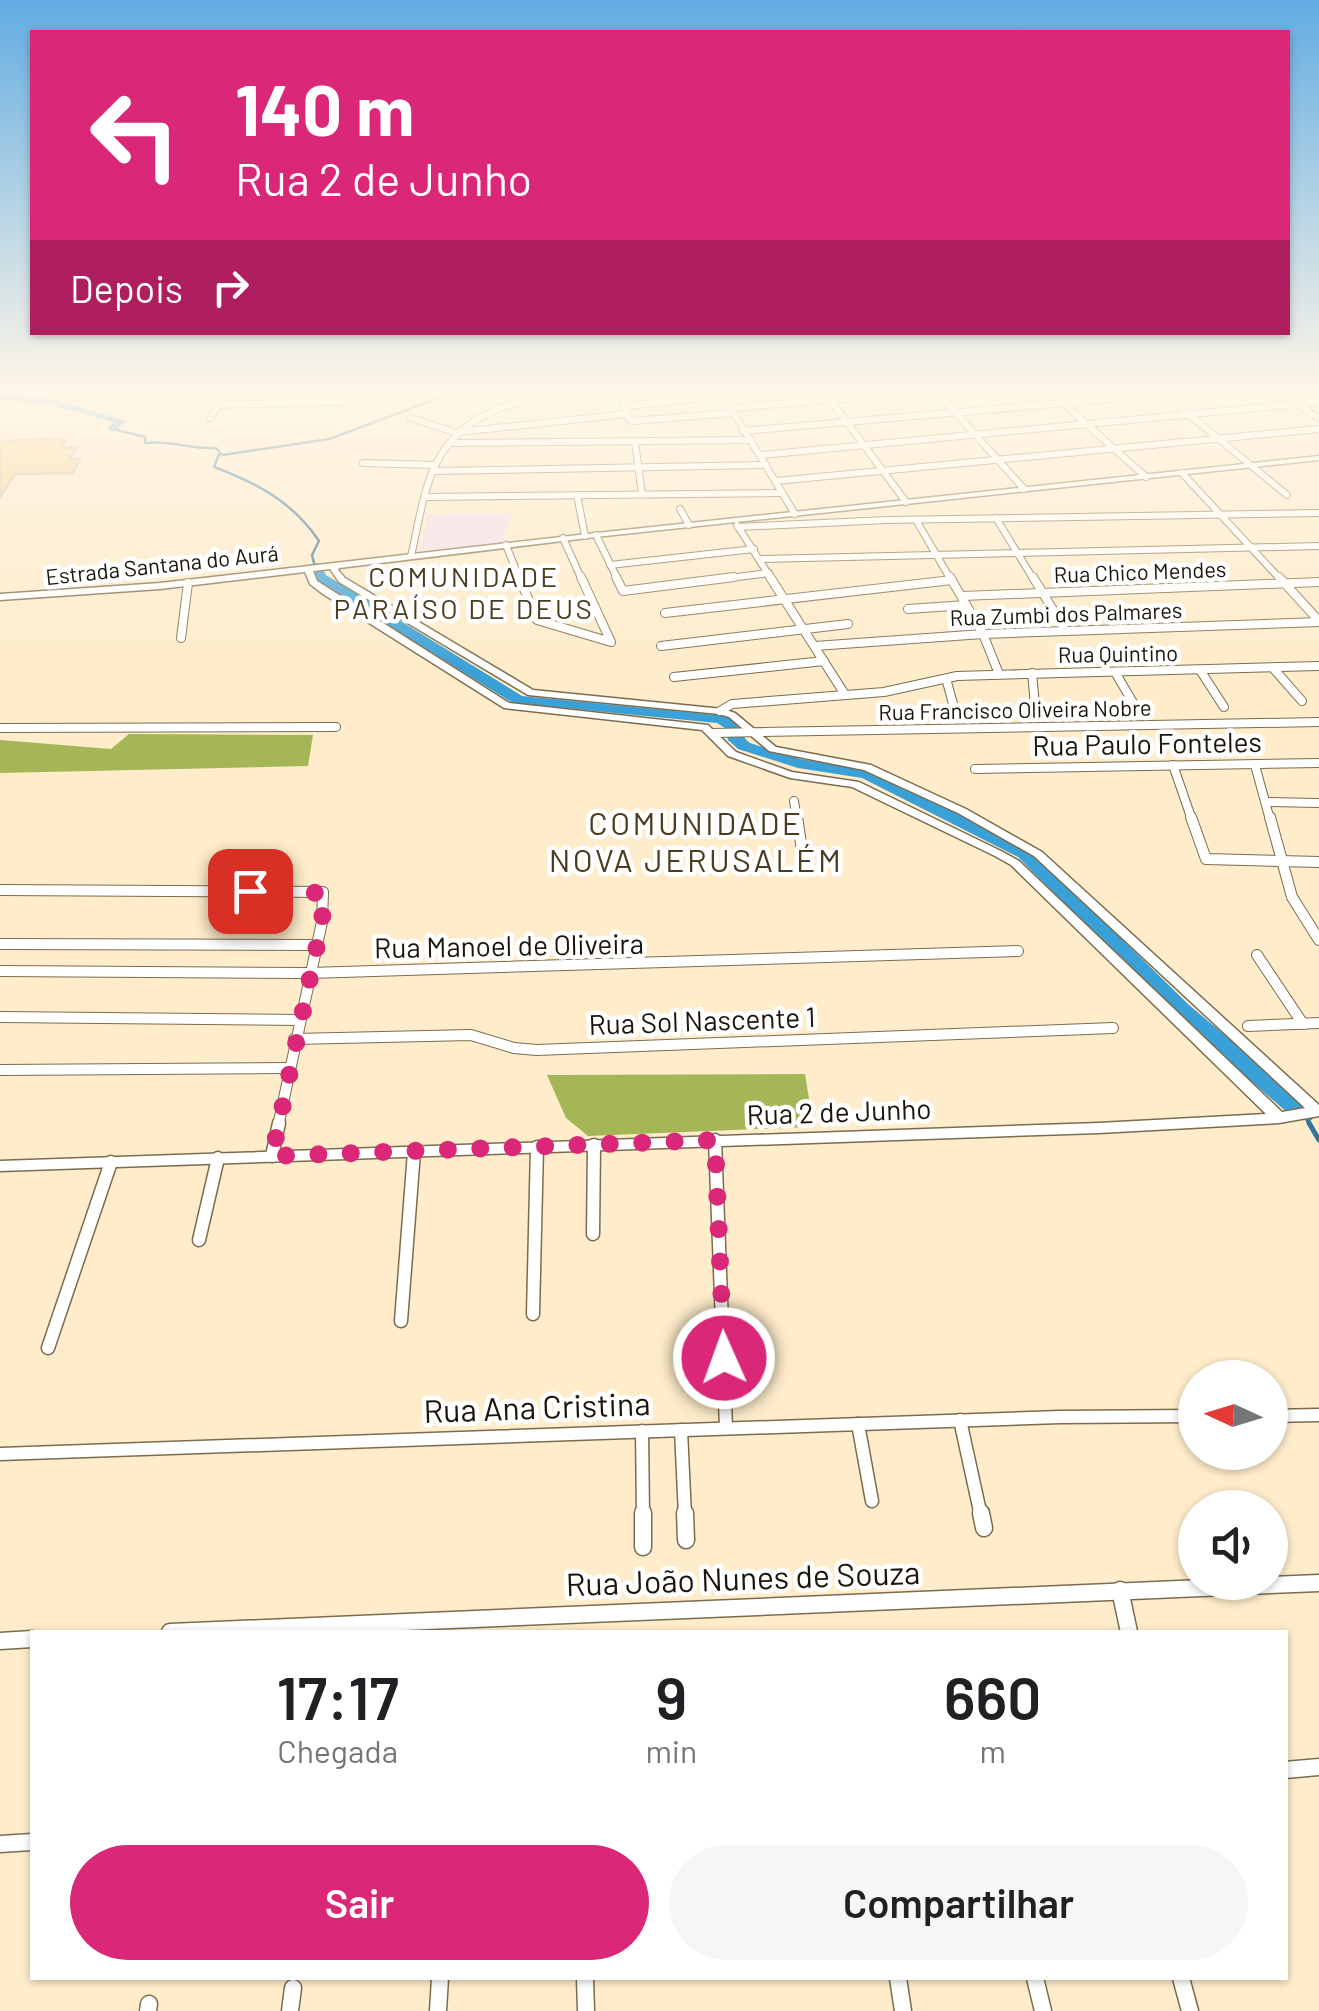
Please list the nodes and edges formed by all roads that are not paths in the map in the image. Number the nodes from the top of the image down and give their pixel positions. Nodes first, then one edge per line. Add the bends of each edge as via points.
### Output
1 (430, 484) edge
2 (640, 484) edge
3 (778, 484) edge
4 (892, 484) edge
5 (1019, 484) edge
6 (1076, 484) edge
7 (1192, 484) edge
8 (1274, 484) edge
9 (1024, 489) junction
10 (782, 493) junction
11 (642, 494) junction
12 (1287, 495) dead end
13 (576, 496) junction
14 (426, 497) junction
15 (906, 502) junction
16 (680, 509) dead end
17 (1319, 513) edge
18 (795, 514) junction
19 (1224, 515) junction
20 (996, 518) junction
21 (916, 520) junction
22 (736, 524) junction
23 (689, 525) junction
24 (590, 535) junction
25 (563, 538) junction
26 (506, 545) junction
27 (1319, 546) edge
28 (1249, 548) junction
29 (754, 549) junction
30 (1019, 552) junction
31 (938, 555) junction
32 (411, 556) junction
33 (761, 559) junction
34 (610, 564) junction
35 (331, 565) junction
36 (308, 568) junction
37 (770, 573) junction
38 (952, 580) junction
39 (1319, 582) edge
40 (188, 583) junction
41 (1283, 583) junction
42 (1046, 593) junction
43 (0, 596) edge
44 (962, 596) junction
45 (786, 602) junction
46 (966, 605) junction
47 (908, 608) dead end
48 (665, 613) dead end
49 (1319, 621) edge
50 (848, 624) dead end
51 (804, 630) junction
52 (1066, 631) junction
53 (983, 634) junction
54 (180, 638) dead end
55 (661, 646) dead end
56 (815, 646) junction
57 (824, 661) junction
58 (1319, 666) edge
59 (1274, 668) junction
60 (1200, 670) junction
61 (1115, 672) junction
62 (1032, 673) junction
63 (999, 674) junction
64 (674, 677) dead end
65 (947, 682) junction
66 (844, 693) junction
67 (1302, 701) dead end
68 (1035, 704) dead end
69 (1135, 706) dead end
70 (1224, 707) dead end
71 (956, 711) dead end
72 (720, 712) junction
73 (1319, 722) edge
74 (336, 727) dead end
75 (0, 728) edge
76 (712, 732) dead end
77 (746, 732) junction
78 (1319, 763) edge
79 (1173, 765) junction
80 (1255, 765) junction
81 (975, 769) dead end
82 (794, 801) dead end
83 (1267, 802) junction
84 (1319, 803) edge
85 (802, 850) dead end
86 (1282, 861) junction
87 (1319, 862) edge
88 (0, 890) edge
89 (1319, 940) edge
90 (0, 944) edge
91 (316, 945) junction
92 (1018, 951) dead end
93 (1257, 955) dead end
94 (0, 971) edge
95 (310, 973) junction
96 (0, 1017) edge
97 (299, 1020) junction
98 (1302, 1024) junction
99 (1319, 1024) edge
100 (1248, 1026) dead end
101 (1113, 1028) dead end
102 (294, 1039) junction
103 (288, 1068) junction
104 (0, 1070) edge
105 (1318, 1111) edge
106 (1279, 1118) junction
107 (715, 1140) junction
108 (594, 1145) junction
109 (536, 1147) junction
110 (414, 1152) junction
111 (272, 1156) junction
112 (218, 1158) junction
113 (111, 1162) junction
114 (0, 1166) edge
115 (593, 1234) dead end
116 (199, 1240) dead end
117 (532, 1314) dead end
118 (400, 1322) dead end
119 (48, 1348) dead end
120 (1319, 1415) edge
121 (1178, 1416) edge
122 (1288, 1416) edge
123 (960, 1420) junction
124 (858, 1424) junction
125 (726, 1428) junction
126 (681, 1430) junction
127 (642, 1431) junction
128 (0, 1454) edge
129 (872, 1501) dead end
130 (984, 1528) dead end
131 (686, 1540) dead end
132 (643, 1547) dead end
133 (1319, 1582) edge
134 (1120, 1590) junction
135 (431, 1626) edge
136 (257, 1630) edge
137 (1130, 1630) edge
138 (30, 1639) edge
139 (0, 1641) edge
140 (1319, 1767) edge
141 (1288, 1770) edge
142 (30, 1842) edge
143 (0, 1844) edge
144 (440, 1980) edge
145 (584, 1980) edge
146 (898, 1980) edge
147 (1035, 1980) edge
148 (1182, 1980) edge
149 (293, 1988) dead end
150 (290, 2011) edge
151 (438, 2011) edge
152 (586, 2011) edge
153 (903, 2011) edge
154 (1042, 2011) edge
155 (1190, 2011) edge

1 - 14 street
2 - 11 street
3 - 10 street
4 - 15 street
5 - 9 street
6 - 9 street, Estrada Santana do Aurá
7 - 19 street
8 - 12 street
9 - 15 street, Estrada Santana do Aurá
10 - 11 street
10 - 18 street
11 - 13 street
13 - 14 street
13 - 24 street
14 - 32 street
15 - 18 street, Estrada Santana do Aurá
16 - 23 street
17 - 19 street
18 - 22 street, Estrada Santana do Aurá
19 - 20 street
19 - 28 street
20 - 21 street
20 - 30 street
21 - 22 street
21 - 31 street
22 - 23 street, Estrada Santana do Aurá
22 - 29 street
23 - 24 street, Estrada Santana do Aurá
24 - 25 street, Estrada Santana do Aurá
24 - 34 street
25 - 26 street, Estrada Santana do Aurá
25 - 26 street via 612,641 536,620
26 - 32 street, Estrada Santana do Aurá
27 - 28 street
28 - 30 street
28 - 41 street
29 - 33 street
29 - 34 street
30 - 31 street
30 - 42 street
31 - 33 street
31 - 38 street
32 - 35 street, Estrada Santana do Aurá
33 - 37 street
34 - 37 street via 623,591
35 - 36 street, Estrada Santana do Aurá
35 - 72 street via 342,580 531,694
36 - 40 street, Estrada Santana do Aurá
36 - 106 street via 312,582 326,592 507,706 704,727 746,760 790,775 855,784 1000,854
37 - 45 street
38 - 44 street
38 - 45 street
39 - 41 street, Rua Chico Mendes
40 - 43 street, Estrada Santana do Aurá
40 - 54 street
41 - 42 street, Rua Chico Mendes
41 - 49 street
42 - 44 street, Rua Chico Mendes
42 - 52 street
44 - 46 street
45 - 48 street
45 - 51 street
46 - 47 street
46 - 53 street
49 - 52 street, Rua Zumbi dos Palmares
50 - 51 street
51 - 55 street
51 - 56 street
52 - 53 street, Rua Zumbi dos Palmares
53 - 56 street, Rua Zumbi dos Palmares
53 - 63 street
56 - 57 street
57 - 64 street
57 - 66 street
58 - 59 street, Rua Quintino
59 - 60 street, Rua Quintino
59 - 67 street
60 - 61 street, Rua Quintino
60 - 70 street
61 - 62 street, Rua Quintino
61 - 69 street
62 - 63 street, Rua Quintino
62 - 68 street
63 - 65 street, Rua Quintino
65 - 66 street, Rua Quintino
65 - 71 street
66 - 72 street, Rua Quintino via 732,704
72 - 77 street
73 - 77 street, Rua Francisco Oliveira Nobre
74 - 75 street
76 - 77 street, Rua Francisco Oliveira Nobre
77 - 105 street via 786,753 890,775 1030,848
78 - 80 street, Rua Paulo Fonteles
79 - 80 street, Rua Paulo Fonteles
79 - 81 street, Rua Paulo Fonteles
79 - 86 street via 1206,859
80 - 83 street
82 - 85 street
83 - 84 street
83 - 86 street
86 - 87 street
86 - 89 street via 1292,897
88 - 91 street via 321,891
90 - 91 street
91 - 95 street
92 - 95 street, Rua Manoel de Oliveira
93 - 98 street
94 - 95 street, Rua Manoel de Oliveira
95 - 97 street
96 - 97 street
97 - 102 street
98 - 99 street
98 - 100 street
101 - 102 street, Rua Sol Nascente 1 via 537,1050 471,1035
102 - 103 street
103 - 104 street
103 - 111 street
105 - 106 street, Rua 2 de Junho
106 - 107 street, Rua 2 de Junho
107 - 108 street, Rua 2 de Junho
107 - 125 street
108 - 109 street, Rua 2 de Junho
108 - 115 street
109 - 110 street, Rua 2 de Junho
109 - 117 street
110 - 111 street, Rua 2 de Junho
110 - 118 street
111 - 112 street, Rua 2 de Junho
112 - 113 street, Rua 2 de Junho
112 - 116 street
113 - 114 street, Rua 2 de Junho
113 - 119 street
120 - 122 street
121 - 123 street, Rua Ana Cristina
123 - 124 street, Rua Ana Cristina
123 - 130 street
124 - 125 street, Rua Ana Cristina
124 - 129 street
125 - 126 street, Rua Ana Cristina
126 - 127 street, Rua Ana Cristina
126 - 131 street
127 - 128 street, Rua Ana Cristina
127 - 132 street
133 - 134 street, Rua João Nunes de Souza
134 - 135 street, Rua João Nunes de Souza
134 - 137 street
135 - 136 street, Rua João Nunes de Souza
138 - 139 street
140 - 141 street
142 - 143 street
144 - 151 street
145 - 152 street
146 - 153 street
147 - 154 street
148 - 155 street
149 - 150 street

